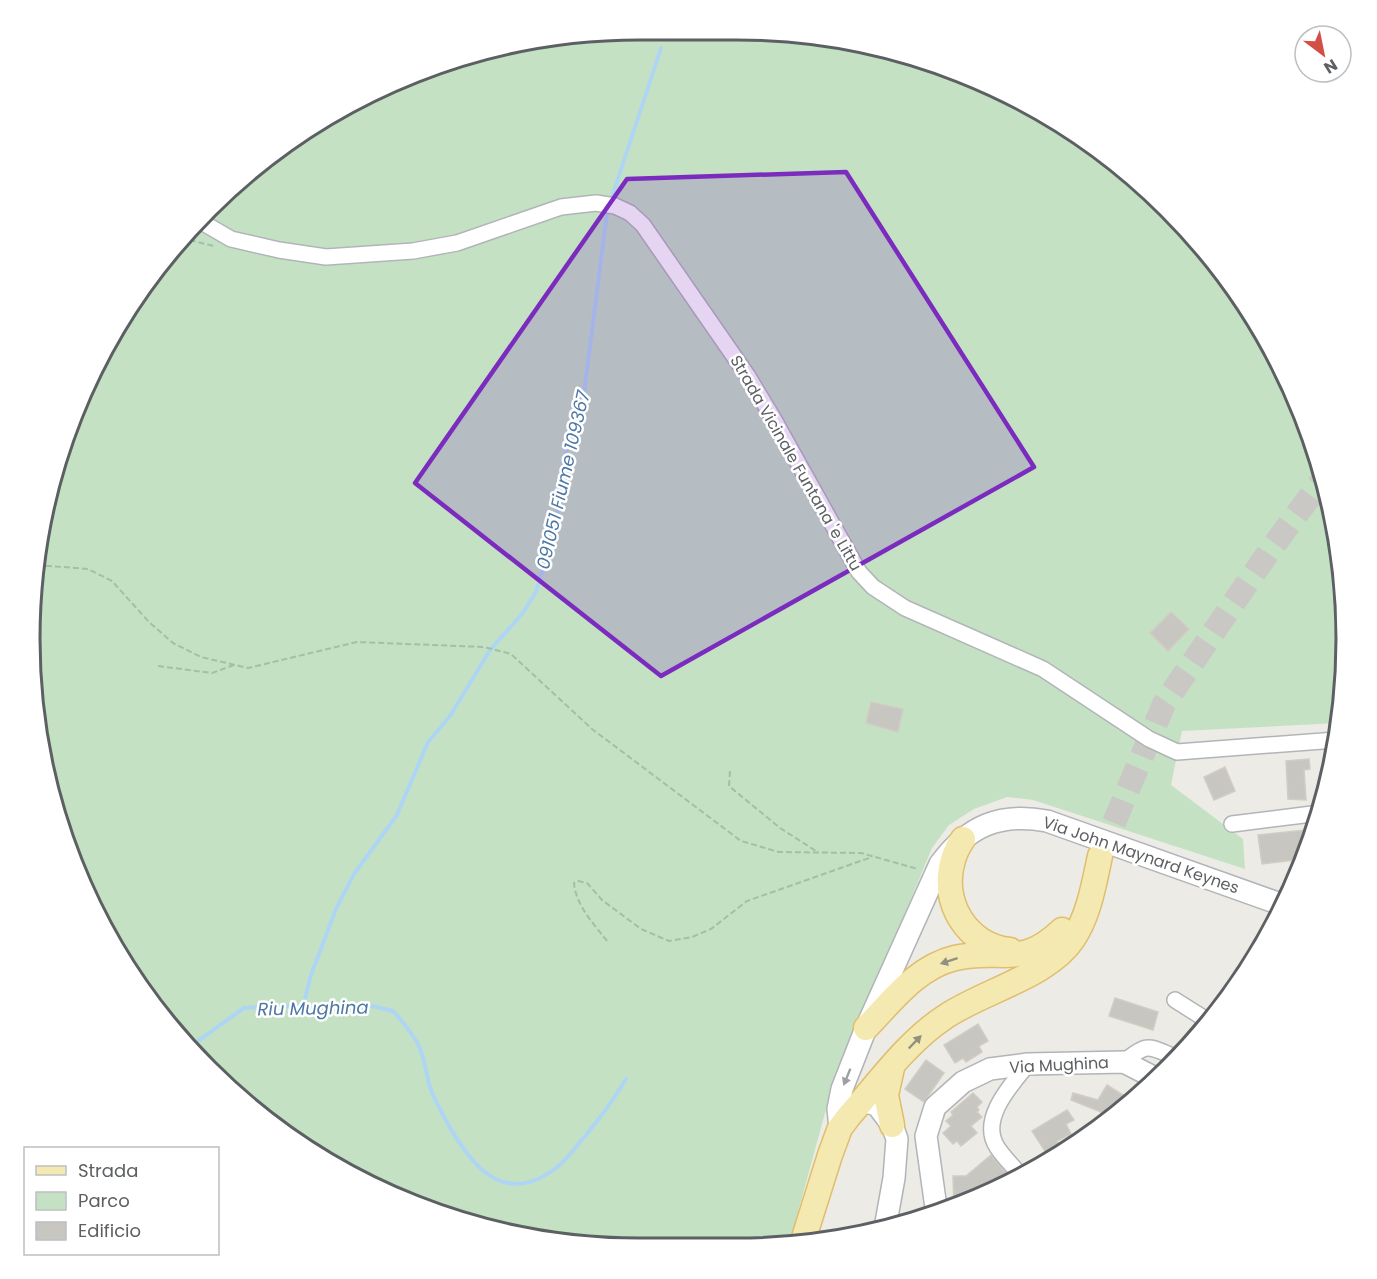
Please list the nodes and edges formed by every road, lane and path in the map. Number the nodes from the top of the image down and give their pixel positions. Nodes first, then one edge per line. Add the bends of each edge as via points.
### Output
1 (208, 225) edge
2 (231, 239) junction
3 (193, 240) edge
4 (46, 566) edge
5 (234, 665) junction
6 (158, 666) dead end
7 (1327, 741) edge
8 (730, 771) dead end
9 (1310, 814) edge
10 (1232, 824) dead end
11 (963, 839) junction
12 (819, 852) junction
13 (872, 857) junction
14 (937, 874) junction
15 (1276, 902) edge
16 (607, 941) dead end
17 (1048, 944) junction
18 (1175, 1000) dead end
19 (1202, 1017) edge
20 (866, 1028) junction
21 (1169, 1055) edge
22 (1124, 1062) junction
23 (1028, 1064) junction
24 (892, 1068) junction
25 (1149, 1075) edge
26 (862, 1101) junction
27 (892, 1125) junction
28 (840, 1128) junction
29 (1016, 1170) edge
30 (936, 1205) edge
31 (887, 1219) edge
32 (805, 1234) edge

1 - 2 street, Strada Vicinale Funtana 'e Littu
2 - 3 path via 225,247
2 - 7 street, Strada Vicinale Funtana 'e Littu via 326,256 413,251 457,243 561,207 596,203 615,206 643,225 747,375 859,572 873,587 905,608 1043,669 1149,739 1178,753
4 - 5 path via 88,569 112,581 173,643 201,657
5 - 6 path via 212,673
5 - 12 path via 248,668 357,642 484,647 511,654 592,729 741,841 779,852
8 - 12 path via 729,786 780,828
9 - 10 street
11 - 14 street, Via John Maynard Keynes via 950,850
11 - 15 street, Via John Maynard Keynes via 998,821 1047,821
11 - 17 main road via 950,873 954,907 965,927 982,941 1003,950
12 - 13 path
13 - 14 path
13 - 16 path via 747,901 711,929 669,941 641,929 602,900 587,883 574,883 575,895
14 - 20 street, Via John Maynard Keynes
17 -> 20 main road via 1017,956 955,958 936,965 902,989
24 -> 17 main road via 928,1029 947,1015 1058,956 1073,940 1083,920 1100,856 1076,909
18 - 19 street
20 -> 28 street, Via John Maynard Keynes via 842,1089
21 - 22 street via 1149,1047 1139,1049
22 - 23 street, Via Mughina
22 - 25 street, Via Mughina
23 - 29 street via 998,1104 992,1124 997,1147
23 - 30 street, Via Mughina via 990,1069 963,1082 935,1107 926,1136
24 - 26 main road
24 - 27 main road via 886,1095
26 - 27 street via 877,1106
26 - 28 main road
27 - 31 street via 897,1138
28 - 32 main road

